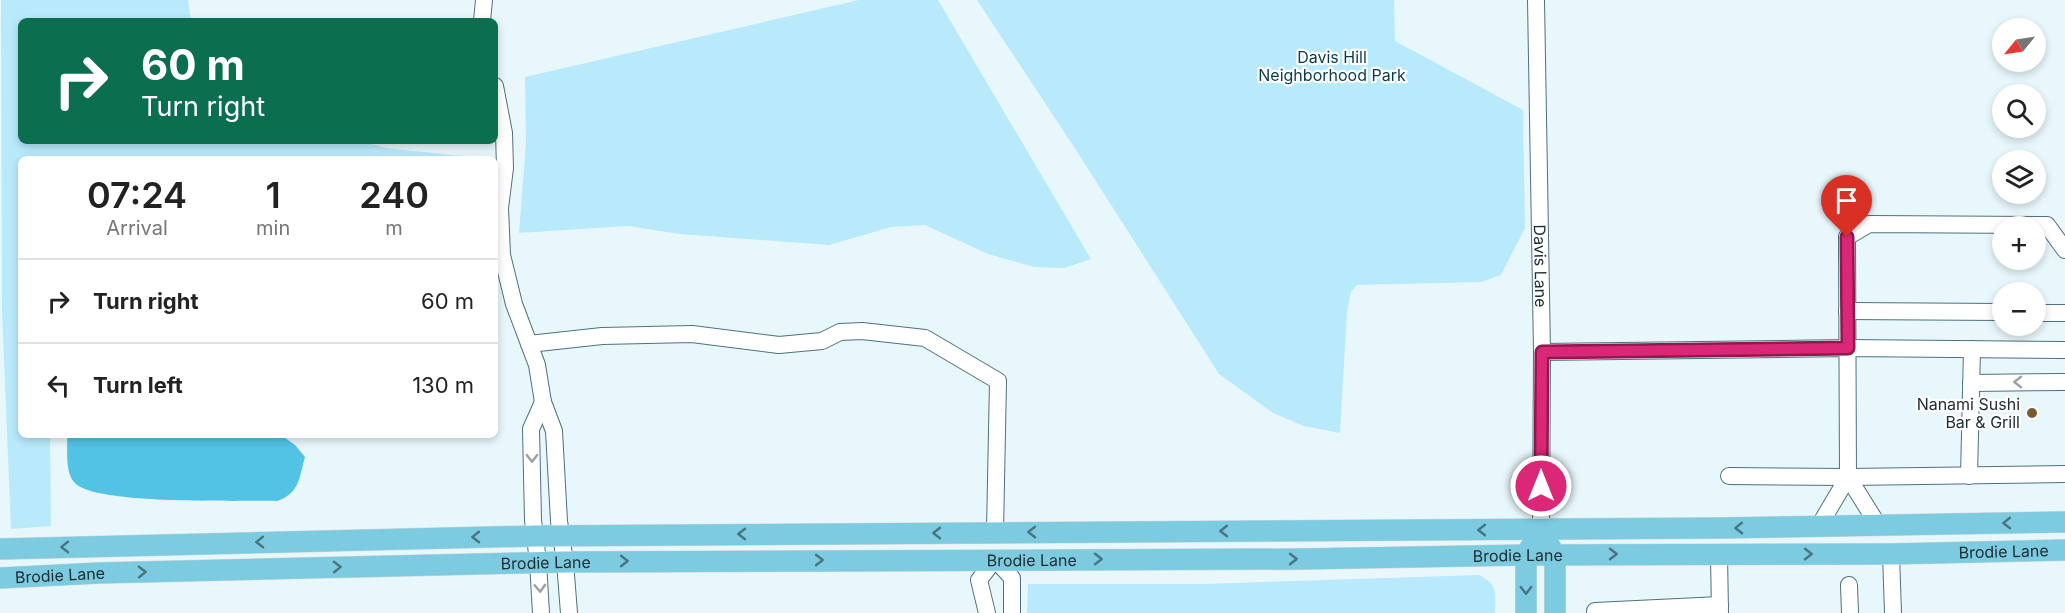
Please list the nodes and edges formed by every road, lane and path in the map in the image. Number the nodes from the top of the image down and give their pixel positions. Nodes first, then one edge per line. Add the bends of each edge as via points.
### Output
1 (484, 0) edge
2 (1536, 0) edge
3 (482, 18) edge
4 (498, 102) edge
5 (2065, 250) edge
6 (1848, 311) junction
7 (1992, 312) edge
8 (2046, 313) edge
9 (2065, 313) edge
10 (529, 344) junction
11 (1848, 348) junction
12 (1972, 349) junction
13 (2065, 350) edge
14 (1542, 352) junction
15 (2065, 382) edge
16 (1971, 383) junction
17 (543, 402) junction
18 (2065, 474) edge
19 (1729, 476) dead end
20 (1970, 476) junction
21 (1848, 477) junction
22 (2065, 522) edge
23 (1878, 525) junction
24 (1819, 526) junction
25 (1541, 530) junction
26 (996, 532) junction
27 (535, 536) junction
28 (562, 536) junction
29 (0, 549) edge
30 (2065, 550) edge
31 (1719, 554) junction
32 (1891, 554) junction
33 (1526, 555) junction
34 (1555, 555) junction
35 (995, 559) junction
36 (538, 562) junction
37 (565, 562) junction
38 (0, 578) edge
39 (1849, 585) dead end
40 (1720, 609) edge
41 (541, 613) edge
42 (569, 613) edge
43 (987, 613) edge
44 (1012, 613) edge
45 (1526, 613) edge
46 (1555, 613) edge
47 (1595, 613) edge
48 (1850, 613) edge
49 (1893, 613) edge

1 - 3 street
2 - 14 street, Davis Lane
4 - 10 street via 504,133 502,255
5 - 6 street via 2047,225 1869,224 1847,237
6 - 7 street
6 - 11 street
8 - 9 street
10 - 17 street via 537,364
10 - 26 street via 602,336 692,334 779,345 822,341 840,332 862,331 925,338 998,381
11 - 12 street
11 - 14 street
11 - 21 street
12 - 13 street
12 - 16 street
14 - 25 street, Davis Lane
15 -> 16 street
16 - 20 street
17 -> 27 street via 531,429
17 - 28 street via 554,431
18 - 20 street
19 - 21 street
20 - 21 street
21 - 23 street
21 - 24 street
22 -> 23 main road, Brodie Lane
23 - 24 main road, Brodie Lane
24 -> 25 main road, Brodie Lane
25 -> 26 main road, Brodie Lane
25 - 33 main road
25 - 34 main road, Davis Lane
26 -> 28 main road, Brodie Lane
26 - 35 main road
27 - 28 main road, Brodie Lane
27 -> 29 main road, Brodie Lane
27 - 36 street
28 - 37 street
30 - 32 main road, Brodie Lane
31 -> 32 main road, Brodie Lane
34 -> 31 main road, Brodie Lane
31 - 40 street
32 - 49 street
33 - 34 main road, Brodie Lane
35 -> 33 main road, Brodie Lane
33 -> 45 main road
34 - 46 main road, Davis Lane
37 -> 35 main road, Brodie Lane
35 - 43 street via 979,580
35 - 44 street via 1012,578
36 - 37 main road, Brodie Lane
38 -> 36 main road, Brodie Lane
36 -> 41 street
37 - 42 street
39 - 48 street
40 - 47 street

